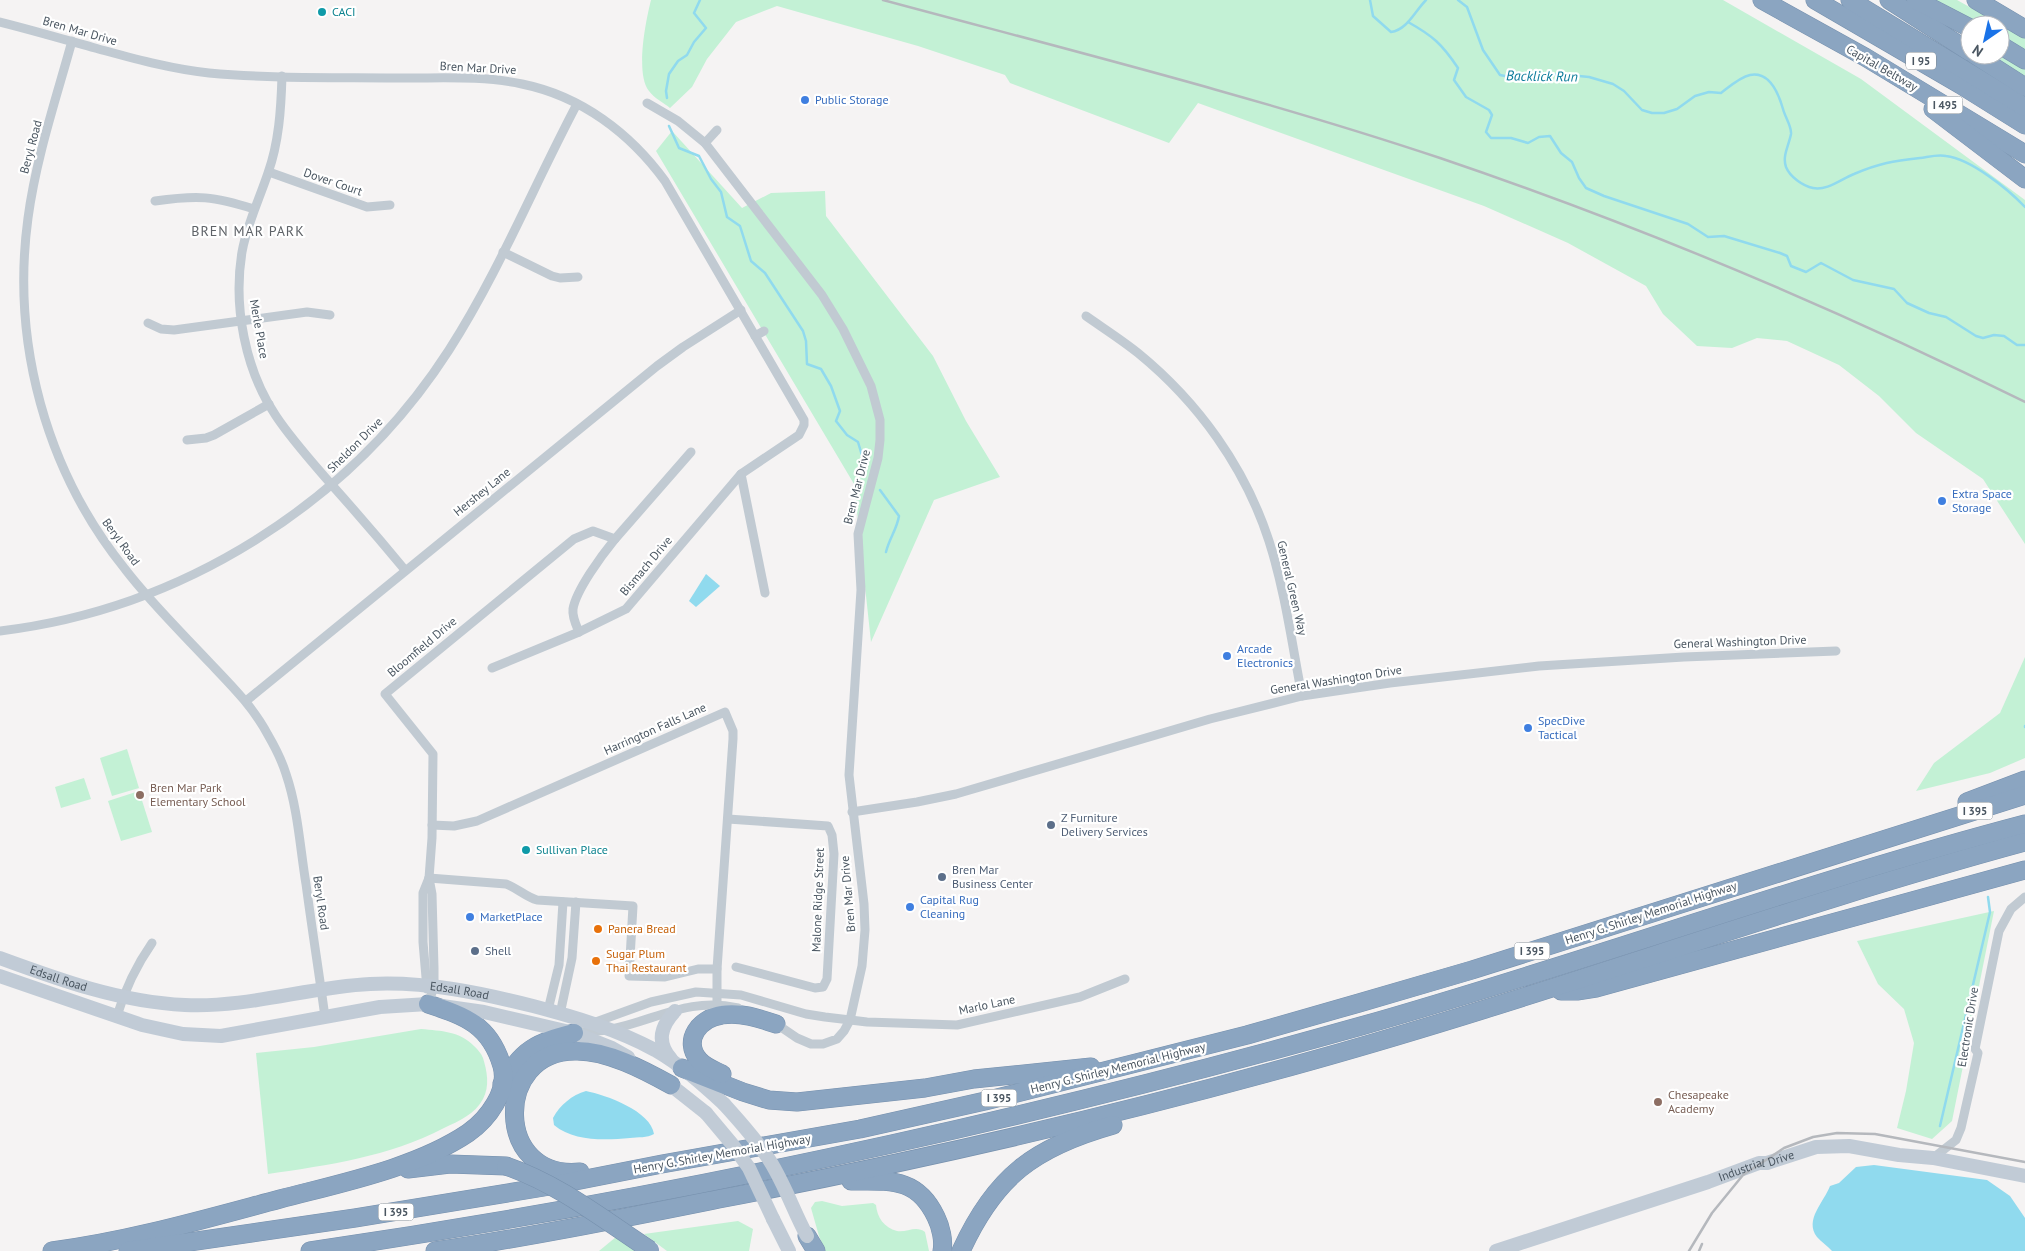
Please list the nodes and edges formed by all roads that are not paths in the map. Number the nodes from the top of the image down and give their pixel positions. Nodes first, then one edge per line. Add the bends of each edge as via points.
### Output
1 (1762, 0) edge
2 (1815, 0) edge
3 (1850, 0) edge
4 (1889, 0) edge
5 (1916, 0) edge
6 (1976, 0) edge
7 (1988, 0) edge
8 (2025, 17) edge
9 (0, 22) edge
10 (1960, 23) edge
11 (2025, 29) edge
12 (72, 41) junction
13 (1960, 46) edge
14 (2010, 51) edge
15 (1865, 57) junction
16 (2025, 60) edge
17 (1991, 65) edge
18 (282, 76) junction
19 (2025, 87) edge
20 (647, 102) dead end
21 (577, 104) junction
22 (2025, 107) edge
23 (2025, 125) edge
24 (717, 130) dead end
25 (705, 143) junction
26 (2025, 154) edge
27 (269, 172) junction
28 (2025, 179) edge
29 (155, 201) dead end
30 (390, 205) dead end
31 (254, 209) junction
32 (503, 252) junction
33 (578, 277) dead end
34 (740, 310) junction
35 (330, 315) dead end
36 (1086, 316) dead end
37 (242, 321) junction
38 (148, 323) dead end
39 (764, 330) dead end
40 (755, 336) junction
41 (269, 404) junction
42 (799, 435) joint
43 (187, 440) dead end
44 (691, 452) dead end
45 (741, 474) junction
46 (332, 485) junction
47 (614, 539) junction
48 (405, 570) junction
49 (765, 593) dead end
50 (146, 595) junction
51 (0, 631) edge
52 (579, 632) junction
53 (1836, 651) dead end
54 (492, 668) dead end
55 (1302, 696) junction
56 (246, 701) junction
57 (2025, 780) edge
58 (2025, 795) edge
59 (852, 812) junction
60 (728, 819) junction
61 (2025, 824) edge
62 (432, 825) junction
63 (1924, 826) junction
64 (2025, 842) edge
65 (2025, 870) edge
66 (429, 878) junction
67 (2025, 897) edge
68 (563, 902) junction
69 (576, 902) junction
70 (152, 943) dead end
71 (0, 958) edge
72 (736, 968) dead end
73 (717, 970) junction
74 (0, 976) edge
75 (1125, 979) dead end
76 (321, 989) junction
77 (1545, 990) junction
78 (717, 992) junction
79 (430, 993) junction
80 (123, 997) junction
81 (717, 1004) junction
82 (675, 1011) junction
83 (554, 1012) junction
84 (117, 1016) junction
85 (325, 1017) junction
86 (850, 1020) junction
87 (593, 1023) junction
88 (776, 1024) junction
89 (611, 1030) junction
90 (574, 1032) junction
91 (1137, 1064) junction
92 (678, 1065) junction
93 (671, 1085) junction
94 (501, 1086) junction
95 (1185, 1094) junction
96 (833, 1099) junction
97 (1933, 1158) junction
98 (662, 1164) junction
99 (376, 1174) junction
100 (2025, 1176) edge
101 (826, 1180) junction
102 (812, 1246) edge
103 (52, 1251) edge
104 (128, 1251) edge
105 (310, 1251) edge
106 (435, 1251) edge
107 (651, 1251) edge
108 (789, 1251) edge
109 (942, 1251) edge
110 (961, 1251) edge
111 (1496, 1251) edge

1 - 15 highway, Capital Beltway / I 495
2 - 23 highway, I 95
3 - 22 highway
4 - 13 highway
5 - 10 highway
6 - 11 highway
7 - 8 highway
9 - 12 street, Bren Mar Drive
12 - 18 street, Bren Mar Drive via 180,69
12 - 50 street, Beryl Road via 28,217 23,279 27,344 42,414 68,480 104,542
14 - 16 highway
15 - 26 highway, Capital Beltway / I 495
15 - 28 highway
17 - 19 highway
18 - 21 street, Bren Mar Drive via 501,80 539,88
18 - 27 street, Merle Place via 279,129
20 - 25 street, Bren Mar Drive
21 - 32 street, Sheldon Drive
21 - 34 street, Bren Mar Drive via 608,122 656,168
24 - 25 street
25 - 59 street, Bren Mar Drive via 830,306 876,402 880,430 878,458 858,534 860,590 848,775
27 - 30 street, Dover Court via 362,205 374,208
27 - 31 street, Merle Place
29 - 31 street via 206,196
31 - 37 street, Merle Place via 240,267
32 - 33 street via 552,276
32 - 46 street, Sheldon Drive via 465,325 428,380 382,436
34 - 40 street, Bren Mar Drive
34 - 48 street, Hershey Lane via 657,366
35 - 37 street via 307,312
36 - 55 street, General Green Way via 1137,352 1170,381 1204,420 1233,462 1269,540
37 - 38 street via 174,330
37 - 41 street, Merle Place via 249,356
39 - 40 street
40 - 42 street, Bren Mar Drive via 804,420
41 - 43 street via 214,435
41 - 46 street, Merle Place
42 - 45 street, Bismach Drive
44 - 47 street
45 - 49 street
45 - 52 street, Bismach Drive via 626,609
46 - 48 street, Merle Place
46 - 50 street, Sheldon Drive via 245,547 189,577
47 - 52 street via 598,560 576,602 573,611
47 - 62 street, Bloomfield Drive via 593,531 574,539 385,694 433,754
48 - 56 street, Hershey Lane
50 - 51 street, Sheldon Drive via 61,621
50 - 56 street, Beryl Road
52 - 54 street, Bismach Drive
53 - 55 street, General Washington Drive via 1539,666
55 - 59 street, General Washington Drive via 1210,719 956,794
56 - 76 street, Beryl Road via 269,735 286,772 295,808
57 - 63 highway via 1969,800
58 - 63 highway, Henry G. Shirley Memorial Highway / I 395
59 - 86 street, Bren Mar Drive via 865,930 862,966
60 - 62 street, Harrington Falls Lane via 734,739 725,712 477,821 454,826
60 - 72 street, Malone Ridge Street via 828,826 834,854 827,979 823,987
60 - 73 street, Harrington Falls Lane
61 - 105 highway via 1849,874 1362,1025 1122,1091 724,1180 529,1217
62 - 66 street, Bloomfield Drive
63 - 91 highway, Henry G. Shirley Memorial Highway / I 395 via 1472,970
64 - 77 highway
65 - 77 highway via 1596,988
66 - 68 street via 506,884 532,898
66 - 79 street, Bloomfield Drive via 432,894
67 - 97 street, Electronic Drive via 2011,909 1999,931 1961,1128 1956,1140
68 - 69 street
68 - 83 street
69 - 73 street via 632,906 629,976 665,978 698,969
69 - 83 street via 571,967
70 - 80 street
71 - 80 main road, Edsall Road
73 - 78 street, Harrington Falls Lane
74 - 84 main road, Edsall Road
75 - 86 street, Marlo Lane via 1080,997 966,1024
76 - 79 main road, Edsall Road via 371,984
76 - 80 main road, Edsall Road via 209,1006 155,1003
76 - 85 street, Beryl Road
77 - 95 highway via 1316,1059
78 - 81 street, Harrington Falls Lane
78 - 86 street via 741,995 806,1014
78 - 87 street via 696,992 651,1002
79 - 83 main road, Edsall Road via 470,992
79 - 85 main road, Edsall Road via 388,1006
79 - 90 main road, Edsall Road via 484,1012
79 - 94 highway via 488,1036 497,1049 503,1070
80 - 84 street
81 - 82 street, Bren Mar Drive via 697,1004
81 - 88 street, Bren Mar Drive via 751,1011
82 - 89 street, Bren Mar Drive
82 - 92 main road via 663,1027 661,1039 666,1053
83 - 87 main road, Edsall Road
84 - 85 main road, Edsall Road via 164,1031 198,1036 221,1036
86 - 88 street, Bren Mar Drive via 841,1035 817,1045 797,1038
87 - 89 main road, Edsall Road
87 - 90 main road
88 - 96 highway via 745,1015 711,1018 696,1030 692,1042 695,1055 706,1066 767,1093
89 - 90 street, Bren Mar Drive
89 - 92 main road, Edsall Road
90 - 93 main road, Edsall Road via 612,1048
90 - 94 highway via 537,1045 523,1054
91 - 96 highway via 974,1079
91 - 98 highway, Henry G. Shirley Memorial Highway / I 395 via 860,1129
92 - 96 highway via 769,1100
92 - 102 main road, Edsall Road, bridge via 724,1104 750,1134 784,1186
93 - 98 highway via 646,1071 596,1053 567,1051 543,1060 526,1074 514,1109 516,1131 522,1145 542,1166 555,1172
93 - 108 main road, Edsall Road, bridge via 706,1113 732,1144 749,1168
94 - 99 highway via 496,1103 470,1132 437,1150
95 - 101 highway
95 - 110 highway via 1171,1110 1092,1131 1038,1154 1008,1177 988,1202
97 - 100 main road, Industrial Drive
97 - 111 main road, Industrial Drive via 1849,1146 1816,1147 1758,1163
98 - 104 highway, Henry G. Shirley Memorial Highway / I 395 via 437,1206
99 - 103 highway via 95,1245
99 - 107 highway, bridge via 450,1164 506,1166 530,1174 555,1188
101 - 106 highway
101 - 109 highway via 881,1181 910,1186 929,1202 940,1225

